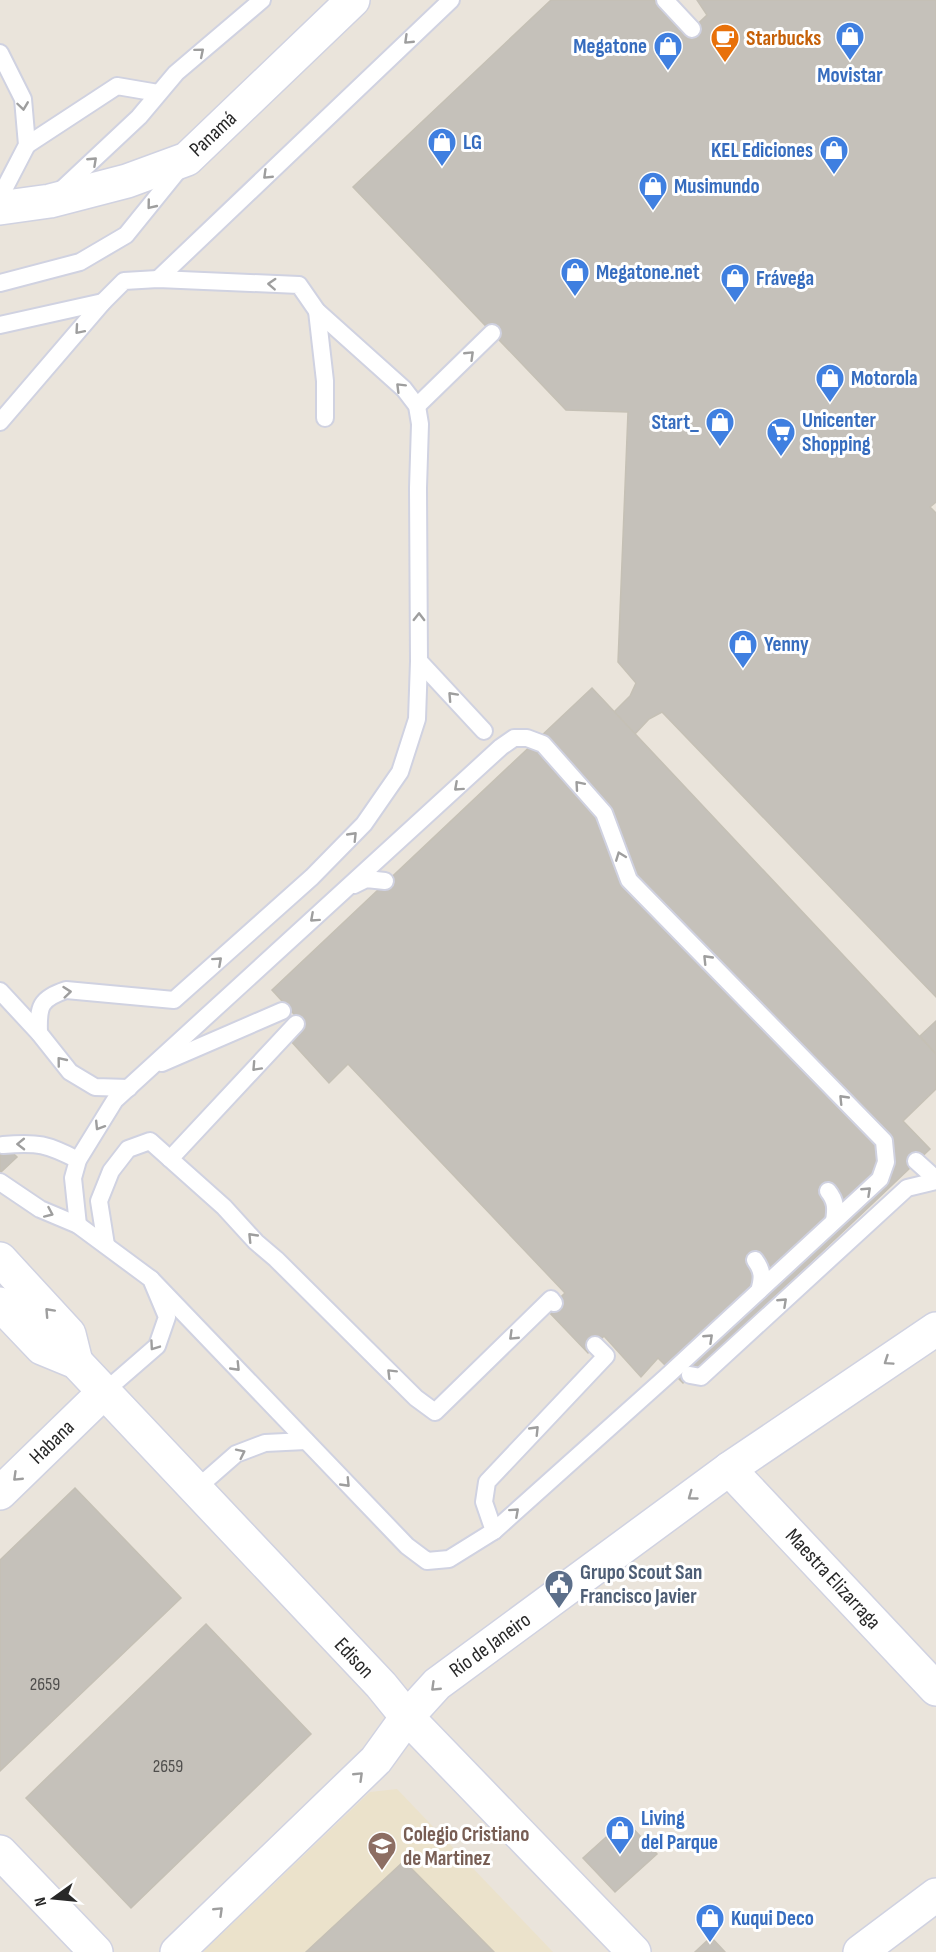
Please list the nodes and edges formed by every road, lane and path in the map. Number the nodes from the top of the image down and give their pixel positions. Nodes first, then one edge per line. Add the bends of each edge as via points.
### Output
1 (262, 0) edge
2 (352, 0) edge
3 (451, 0) edge
4 (665, 0) edge
5 (692, 28) dead end
6 (0, 53) edge
7 (158, 93) junction
8 (27, 145) junction
9 (187, 159) junction
10 (0, 197) edge
11 (50, 201) junction
12 (0, 208) edge
13 (158, 279) junction
14 (0, 283) edge
15 (104, 302) junction
16 (317, 311) junction
17 (4, 319) edge
18 (492, 333) dead end
19 (417, 406) junction
20 (325, 418) dead end
21 (0, 422) edge
22 (419, 661) junction
23 (484, 731) dead end
24 (385, 880) dead end
25 (347, 888) junction
26 (0, 991) edge
27 (282, 1011) dead end
28 (296, 1024) dead end
29 (39, 1033) junction
30 (150, 1069) junction
31 (129, 1088) junction
32 (3, 1145) dead end
33 (170, 1159) junction
34 (78, 1160) junction
35 (916, 1161) dead end
36 (936, 1180) edge
37 (0, 1182) edge
38 (828, 1191) dead end
39 (834, 1221) junction
40 (78, 1226) junction
41 (106, 1245) junction
42 (0, 1258) edge
43 (755, 1260) dead end
44 (151, 1279) junction
45 (759, 1291) junction
46 (554, 1303) dead end
47 (0, 1304) edge
48 (936, 1329) edge
49 (595, 1345) dead end
50 (76, 1362) junction
51 (690, 1375) dead end
52 (104, 1392) junction
53 (306, 1441) junction
54 (729, 1469) junction
55 (196, 1489) junction
56 (0, 1493) edge
57 (494, 1531) junction
58 (936, 1689) edge
59 (407, 1717) junction
60 (0, 1852) edge
61 (936, 1894) edge
62 (96, 1952) edge
63 (177, 1952) edge
64 (634, 1952) edge
65 (860, 1952) edge

7 -> 1 lane
2 - 9 street, Panamá
3 -> 13 lane
4 - 5 lane
6 -> 8 lane via 23,99
7 - 8 lane via 117,86
11 -> 7 lane via 139,117
8 - 10 lane
9 - 11 street, Panamá via 127,181
9 -> 14 lane via 126,235 80,262
11 - 12 street, Panamá
13 - 15 lane via 124,281
16 -> 13 lane via 299,285
15 - 17 lane
15 -> 21 lane
19 -> 16 lane via 404,389
16 - 20 lane
19 -> 18 lane
22 -> 19 lane
23 -> 22 lane
29 -> 22 lane via 38,1011 50,996 66,990 174,1000 312,877 364,824 400,772 417,719
24 - 25 lane via 366,879
25 -> 30 lane
39 -> 25 lane via 880,1179 886,1162 884,1141 629,880 604,813 543,744 514,738 501,747
26 - 29 lane
27 - 30 lane
28 -> 33 lane
31 -> 29 lane via 95,1087 70,1072
30 - 31 lane
31 -> 34 lane via 116,1100
34 -> 32 lane via 50,1146
33 - 41 lane via 150,1141 128,1149 111,1171 99,1201
46 -> 33 lane via 551,1299 435,1412
34 - 40 lane via 73,1179
35 - 36 lane
51 -> 36 lane via 701,1377 907,1188
37 -> 40 lane via 40,1209
38 - 39 lane via 836,1209
39 - 45 lane
40 - 41 lane
41 - 44 lane
50 -> 42 street, Edison via 69,1334
43 - 45 lane via 761,1268
44 -> 52 lane via 167,1317 157,1346
44 -> 53 lane
57 -> 45 lane
47 - 50 street, Edison via 42,1348
48 -> 54 street, Río de Janeiro
57 -> 49 lane via 484,1503 487,1482 606,1356
50 - 52 street, Edison
52 - 55 street, Edison
52 -> 56 street, Habana
55 -> 53 lane via 236,1454 265,1443
53 -> 57 lane via 407,1546 427,1561 449,1559
54 - 58 street, Maestra Elizarraga
54 -> 59 street, Río de Janeiro via 437,1684
55 - 59 street, Edison
63 -> 59 street, Río de Janeiro via 376,1760
59 - 64 street, Edison
60 - 62 street
61 - 65 street

